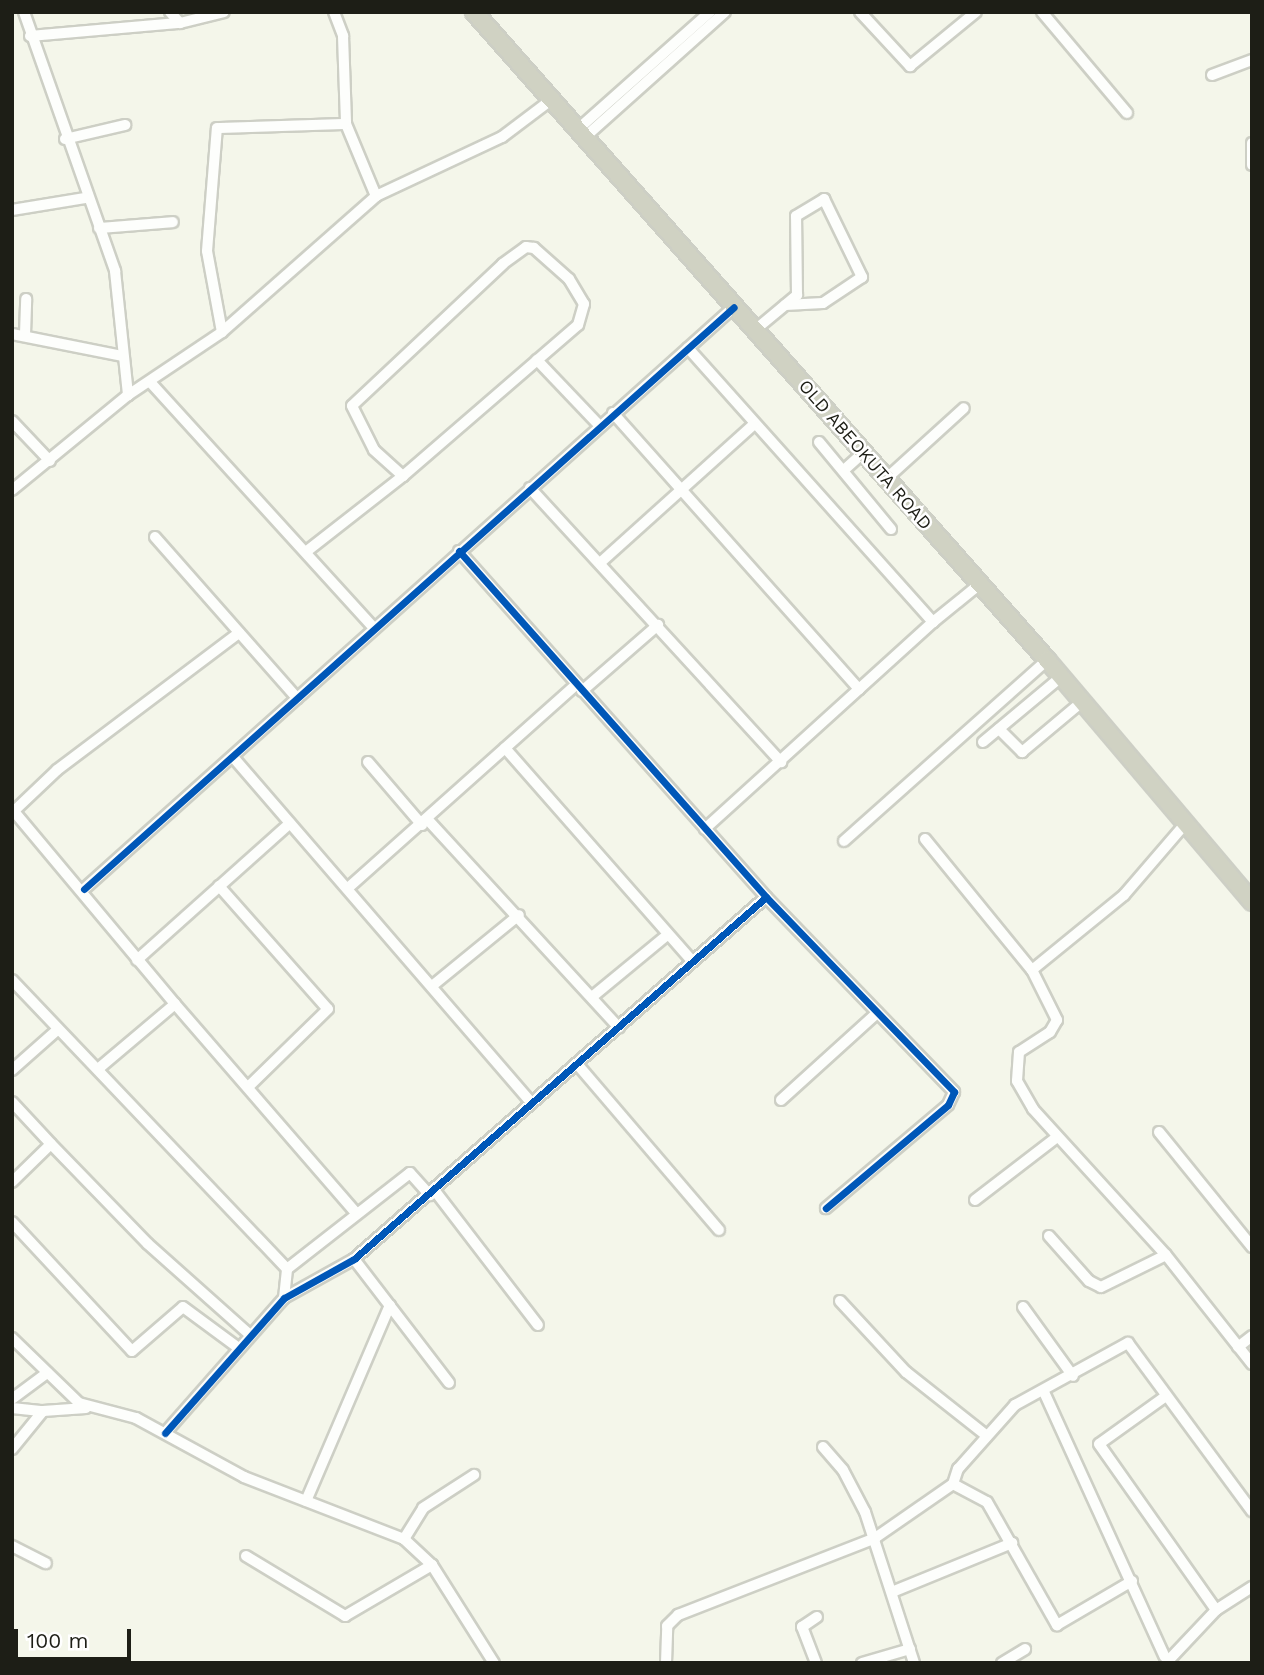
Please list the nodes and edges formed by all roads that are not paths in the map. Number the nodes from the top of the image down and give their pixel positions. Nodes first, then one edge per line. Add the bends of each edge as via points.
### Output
1 (24, 12) edge
2 (170, 12) edge
3 (224, 12) edge
4 (334, 12) edge
5 (474, 12) edge
6 (710, 12) edge
7 (725, 12) edge
8 (860, 12) edge
9 (976, 12) edge
10 (1042, 12) edge
11 (180, 23) junction
12 (30, 36) junction
13 (1252, 60) edge
14 (1212, 75) dead end
15 (551, 100) junction
16 (1127, 113) dead end
17 (346, 124) junction
18 (125, 125) dead end
19 (580, 134) junction
20 (65, 139) junction
21 (1252, 143) edge
22 (1252, 165) edge
23 (376, 196) junction
24 (85, 198) junction
25 (12, 210) edge
26 (173, 222) dead end
27 (99, 228) junction
28 (26, 299) dead end
29 (785, 305) junction
30 (734, 307) junction
31 (755, 330) junction
32 (222, 332) junction
33 (12, 334) edge
34 (25, 334) junction
35 (688, 348) junction
36 (122, 356) junction
37 (537, 359) junction
38 (152, 383) junction
39 (128, 395) junction
40 (964, 408) dead end
41 (613, 413) junction
42 (12, 421) edge
43 (598, 424) junction
44 (753, 425) junction
45 (819, 442) dead end
46 (863, 453) junction
47 (50, 461) junction
48 (844, 470) junction
49 (402, 476) junction
50 (886, 479) junction
51 (530, 488) junction
52 (12, 490) edge
53 (682, 491) junction
54 (891, 529) dead end
55 (155, 537) dead end
56 (307, 551) junction
57 (459, 551) junction
58 (601, 562) junction
59 (979, 584) junction
60 (933, 622) junction
61 (658, 625) junction
62 (374, 628) junction
63 (239, 633) junction
64 (1047, 660) junction
65 (1061, 677) junction
66 (579, 688) junction
67 (859, 689) junction
68 (297, 698) junction
69 (1083, 701) junction
70 (999, 729) junction
71 (983, 742) dead end
72 (505, 748) junction
73 (233, 757) junction
74 (368, 762) dead end
75 (781, 762) junction
76 (13, 810) edge
77 (425, 822) junction
78 (290, 824) junction
79 (1185, 824) junction
80 (705, 829) junction
81 (925, 839) dead end
82 (844, 841) dead end
83 (219, 886) junction
84 (84, 888) junction
85 (348, 888) junction
86 (766, 897) junction
87 (1252, 902) edge
88 (519, 915) junction
89 (666, 936) junction
90 (138, 960) junction
91 (692, 961) junction
92 (1032, 970) junction
93 (12, 980) edge
94 (432, 986) junction
95 (592, 997) junction
96 (176, 1003) junction
97 (877, 1013) junction
98 (619, 1028) junction
99 (57, 1030) junction
100 (578, 1065) junction
101 (98, 1069) junction
102 (12, 1070) edge
103 (249, 1086) junction
104 (781, 1100) dead end
105 (12, 1102) edge
106 (532, 1103) junction
107 (1159, 1132) dead end
108 (1057, 1137) junction
109 (51, 1144) junction
110 (12, 1182) edge
111 (433, 1193) junction
112 (975, 1200) dead end
113 (826, 1208) dead end
114 (355, 1212) junction
115 (12, 1222) edge
116 (719, 1230) dead end
117 (1048, 1236) dead end
118 (1252, 1247) edge
119 (1166, 1255) junction
120 (354, 1258) junction
121 (287, 1269) junction
122 (284, 1298) junction
123 (840, 1301) dead end
124 (390, 1305) junction
125 (1023, 1307) dead end
126 (538, 1325) dead end
127 (248, 1333) junction
128 (1252, 1336) edge
129 (12, 1338) edge
130 (237, 1347) junction
131 (1238, 1347) junction
132 (1252, 1364) edge
133 (47, 1373) junction
134 (1073, 1376) junction
135 (449, 1383) dead end
136 (1044, 1392) junction
137 (1166, 1396) junction
138 (12, 1399) edge
139 (12, 1408) edge
140 (93, 1408) junction
141 (43, 1411) junction
142 (164, 1433) junction
143 (987, 1436) junction
144 (823, 1447) dead end
145 (12, 1449) edge
146 (474, 1475) dead end
147 (953, 1484) junction
148 (306, 1502) junction
149 (1252, 1511) edge
150 (875, 1538) junction
151 (404, 1539) junction
152 (1012, 1543) junction
153 (12, 1546) edge
154 (246, 1556) dead end
155 (46, 1563) dead end
156 (432, 1565) junction
157 (1132, 1581) junction
158 (1252, 1587) edge
159 (892, 1592) junction
160 (1216, 1610) junction
161 (817, 1617) dead end
162 (910, 1649) junction
163 (1025, 1649) dead end
164 (1167, 1660) edge
165 (494, 1663) edge
166 (666, 1663) edge
167 (816, 1663) edge
168 (862, 1663) edge
169 (914, 1663) edge
170 (1002, 1663) edge

1 - 12 street
2 - 11 street
3 - 11 street
4 - 17 street via 343,36
5 - 15 highway, OLD ABEOKUTA ROAD
6 - 19 street
7 - 19 street
8 - 9 street via 911,66
10 - 16 street
11 - 12 street
12 - 20 street
13 - 14 street
15 - 19 highway, OLD ABEOKUTA ROAD
15 - 23 street via 510,133
17 - 23 street
17 - 32 street via 217,128 207,251
18 - 20 street
19 - 30 highway, OLD ABEOKUTA ROAD
20 - 24 street
21 - 22 street
23 - 32 street
24 - 25 street
24 - 27 street
26 - 27 street
27 - 36 street via 116,271
28 - 34 street
29 - 29 street via 800,285 796,216 824,199 862,277 823,303
29 - 31 street
30 - 31 highway, OLD ABEOKUTA ROAD
30 - 35 street
31 - 46 highway, OLD ABEOKUTA ROAD
32 - 38 street
33 - 34 street
34 - 36 street
35 - 41 street
35 - 44 street
36 - 39 street
37 - 43 street
37 - 49 street
37 - 49 street via 578,325 585,312 569,279 534,248 526,247 352,406 374,450
38 - 39 street
38 - 56 street
39 - 47 street
40 - 50 street
41 - 43 street
41 - 53 street
42 - 47 street
43 - 51 street
44 - 53 street
44 - 60 street
45 - 48 street
46 - 48 street
46 - 50 highway, OLD ABEOKUTA ROAD
47 - 52 street
48 - 54 street
49 - 56 street
50 - 59 highway, OLD ABEOKUTA ROAD
51 - 57 street
51 - 58 street
53 - 58 street
53 - 67 street
55 - 63 street
56 - 62 street
57 - 62 street
57 - 66 street
58 - 61 street
59 - 60 street
59 - 64 highway, OLD ABEOKUTA ROAD
60 - 67 street
61 - 66 street
61 - 75 street
62 - 68 street
63 - 68 street
63 - 76 street via 57,770
64 - 65 highway, OLD ABEOKUTA ROAD
64 - 82 street
65 - 69 highway, OLD ABEOKUTA ROAD
65 - 70 street
66 - 72 street
66 - 80 street
67 - 75 street
68 - 73 street
69 - 70 street via 1022,752
69 - 79 highway, OLD ABEOKUTA ROAD
70 - 71 street
72 - 77 street
72 - 89 street
73 - 78 street
73 - 84 street
74 - 77 street
75 - 80 street
76 - 84 street
77 - 85 street
77 - 88 street
78 - 83 street
78 - 85 street
79 - 87 highway, OLD ABEOKUTA ROAD
79 - 92 street via 1124,895
80 - 86 street
81 - 92 street
83 - 90 street
83 - 103 street via 328,1009
84 - 90 street
85 - 94 street
86 - 91 street
86 - 97 street
88 - 94 street
88 - 95 street
89 - 91 street
89 - 95 street
90 - 96 street
91 - 98 street
92 - 108 street via 1058,1020 1019,1052 1015,1069 1033,1109
93 - 99 street
94 - 106 street
95 - 98 street
96 - 101 street
96 - 103 street
97 - 104 street
97 - 113 street via 955,1097
98 - 100 street
99 - 101 street
99 - 102 street
100 - 106 street
100 - 116 street
101 - 121 street
103 - 114 street
105 - 109 street
106 - 111 street
107 - 118 street
108 - 112 street
108 - 119 street
109 - 110 street
109 - 127 street via 148,1244
111 - 114 street via 410,1173
111 - 120 street
111 - 126 street
114 - 121 street
115 - 130 street via 132,1351 183,1307
117 - 119 street via 1090,1282 1101,1287
119 - 131 street
120 - 122 street
120 - 124 street
121 - 122 street
122 - 127 street
123 - 143 street via 906,1372
124 - 135 street
124 - 148 street
125 - 134 street
127 - 130 street
128 - 131 street
129 - 133 street
130 - 142 street
131 - 132 street
133 - 138 street
133 - 140 street via 70,1396
134 - 136 street
134 - 137 street via 1128,1343
136 - 143 street via 1014,1405
136 - 157 street
137 - 149 street
137 - 160 street via 1099,1444
139 - 141 street
140 - 141 street
140 - 142 street via 126,1414
141 - 145 street
142 - 148 street via 244,1477
143 - 147 street via 958,1469
144 - 150 street via 844,1470
146 - 151 street via 423,1508
147 - 150 street
147 - 152 street via 988,1502
148 - 151 street
150 - 159 street
150 - 166 street via 678,1615 667,1626
151 - 156 street
152 - 157 street via 1057,1625
152 - 159 street
153 - 155 street
154 - 156 street via 345,1616
156 - 165 street
157 - 164 street
158 - 160 street
159 - 162 street
160 - 164 street
161 - 167 street via 802,1628
162 - 168 street
162 - 169 street
163 - 170 street

